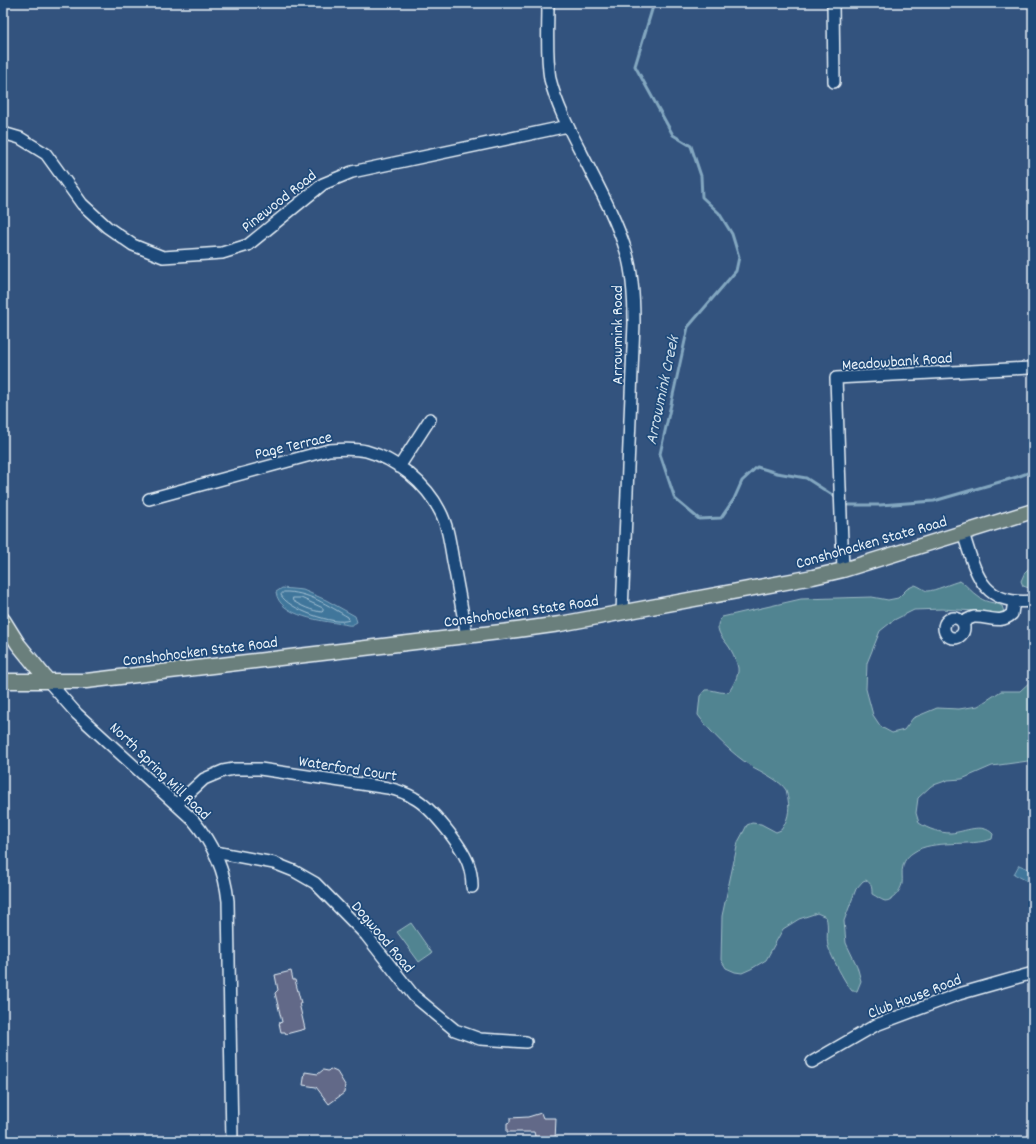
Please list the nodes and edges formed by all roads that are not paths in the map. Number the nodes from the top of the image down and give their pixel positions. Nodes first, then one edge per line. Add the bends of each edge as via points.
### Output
1 (548, 3) edge
2 (833, 3) edge
3 (834, 82) dead end
4 (568, 126) junction
5 (3, 133) edge
6 (1030, 368) dead end
7 (430, 419) dead end
8 (399, 467) junction
9 (149, 499) dead end
10 (1033, 512) edge
11 (963, 533) junction
12 (843, 570) junction
13 (1033, 601) edge
14 (1014, 602) junction
15 (622, 612) junction
16 (3, 620) edge
17 (963, 623) dead end
18 (467, 636) junction
19 (3, 681) edge
20 (48, 681) junction
21 (177, 804) junction
22 (215, 852) junction
23 (472, 887) dead end
24 (1033, 973) edge
25 (526, 1042) dead end
26 (812, 1062) dead end
27 (232, 1141) edge

1 - 4 street, Arrowmink Road via 550,80
2 - 3 street
4 - 5 street, Pinewood Road via 352,172 323,184 248,245 222,253 163,256 133,245 107,227 82,204 46,154 20,138
4 - 15 street, Arrowmink Road via 627,252 634,299
6 - 12 street, Meadowbank Road via 836,378
7 - 8 street
8 - 9 street, Page Terrace via 365,451 329,450
8 - 18 street, Page Terrace via 427,491 440,511 448,533
10 - 11 main road, Conshohocken State Road
11 - 12 main road, Conshohocken State Road
11 - 14 street via 975,569 984,585 990,592
12 - 15 main road, Conshohocken State Road
13 - 14 street
14 - 17 street via 1012,614 1005,619 974,617
15 - 18 main road, Conshohocken State Road via 560,624
16 - 20 main road, North Spring Mill Road via 18,644
18 - 20 main road, Conshohocken State Road via 86,681
19 - 20 main road, Conshohocken State Road
20 - 21 street, North Spring Mill Road via 77,714
21 - 22 street, North Spring Mill Road via 201,830
21 - 23 street, Waterford Court via 204,779 234,769 260,769 388,788 414,798 434,814 464,854 471,874
22 - 25 street, Dogwood Road via 274,863 315,883 366,935 414,996 455,1030 480,1039
22 - 27 street, North Spring Mill Road via 224,875 228,901
24 - 26 street, Club House Road via 959,994 876,1025

